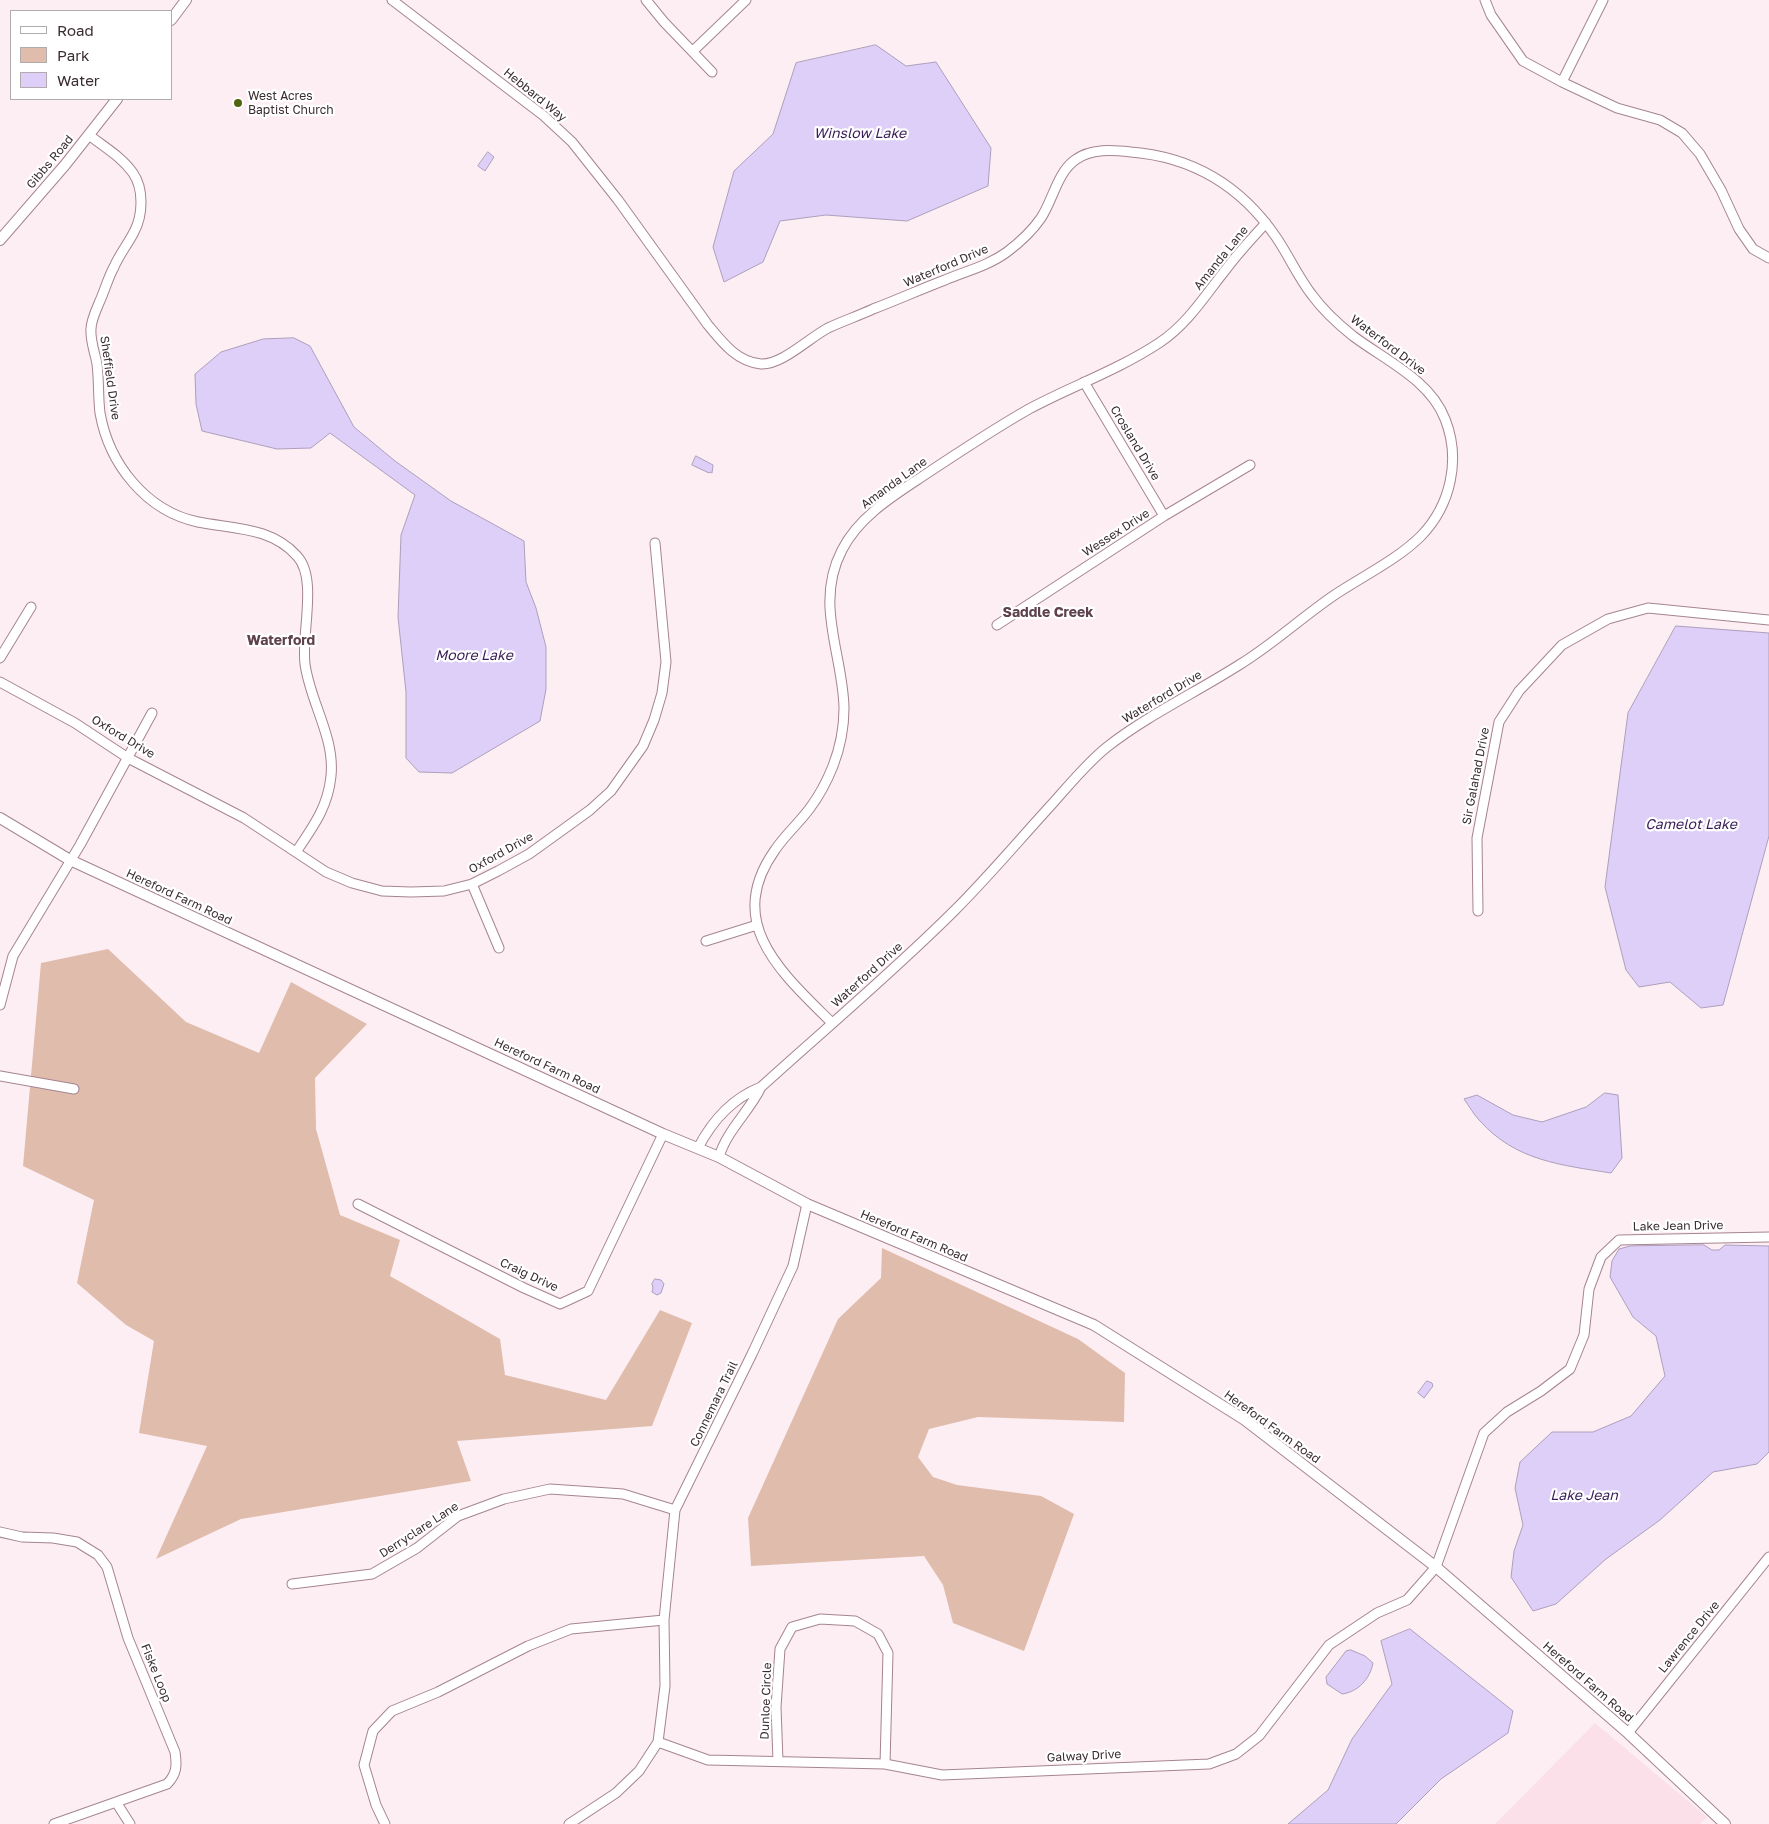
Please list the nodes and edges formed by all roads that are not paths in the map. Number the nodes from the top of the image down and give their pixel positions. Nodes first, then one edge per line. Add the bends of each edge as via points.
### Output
1 (186, 0) edge
2 (392, 0) edge
3 (646, 0) edge
4 (746, 0) edge
5 (1485, 0) edge
6 (1603, 0) edge
7 (172, 19) edge
8 (693, 51) junction
9 (712, 72) dead end
10 (1562, 82) junction
11 (116, 100) edge
12 (89, 135) junction
13 (1266, 223) junction
14 (640, 232) joint
15 (0, 240) edge
16 (1769, 258) edge
17 (1084, 382) junction
18 (1250, 465) dead end
19 (1164, 516) junction
20 (655, 543) dead end
21 (31, 607) dead end
22 (1769, 620) edge
23 (998, 625) dead end
24 (0, 658) edge
25 (0, 682) edge
26 (152, 713) dead end
27 (128, 758) junction
28 (0, 818) edge
29 (296, 852) junction
30 (70, 860) junction
31 (472, 884) junction
32 (1478, 911) dead end
33 (757, 925) junction
34 (706, 941) dead end
35 (500, 948) dead end
36 (0, 1005) edge
37 (832, 1023) junction
38 (0, 1076) edge
39 (761, 1087) junction
40 (74, 1089) dead end
41 (732, 1103) junction
42 (744, 1114) junction
43 (663, 1134) junction
44 (698, 1148) junction
45 (719, 1157) junction
46 (358, 1204) dead end
47 (807, 1204) junction
48 (1769, 1237) edge
49 (675, 1510) junction
50 (0, 1532) edge
51 (1769, 1557) edge
52 (1436, 1567) junction
53 (292, 1584) dead end
54 (664, 1620) junction
55 (1628, 1733) junction
56 (658, 1742) junction
57 (778, 1762) junction
58 (885, 1764) junction
59 (116, 1802) junction
60 (54, 1824) edge
61 (130, 1824) edge
62 (385, 1824) edge
63 (569, 1824) edge
64 (1725, 1824) edge

1 - 7 street
2 - 14 street, Hebbard Way via 544,116 572,142
3 - 8 street
4 - 8 street
5 - 10 street via 1491,15 1523,61
6 - 10 street
8 - 9 street
10 - 16 street via 1617,108 1660,120 1682,133 1700,154 1739,229 1753,249
11 - 12 street, Gibbs Road
12 - 15 street, Gibbs Road
12 - 29 street, Sheffield Drive via 122,160 134,174 141,192 141,210 135,231 114,266 91,329 100,412 116,461 145,495 163,507 197,522 267,534 299,557 305,573 308,592 305,665 323,722 331,775 319,818
13 - 14 street, Waterford Drive via 1227,186 1171,157 1106,150 1087,154 1072,162 1041,218 1027,236 1005,253 981,267 828,328 774,362 762,364 736,356 722,342
13 - 17 street, Amanda Lane via 1184,322 1160,342
13 - 37 street, Waterford Drive via 1312,295 1332,318 1420,384 1442,410 1451,434 1453,457 1450,486 1439,513 1421,536 1252,657 1130,730 1101,752 957,907
17 - 19 street, Crosland Drive
17 - 33 street, Amanda Lane via 1029,410 898,493 853,532 841,551 829,599 830,623 843,692 842,737 824,786 761,872 754,910
18 - 19 street, Wessex Drive
19 - 23 street, Wessex Drive
20 - 31 street, Oxford Drive via 666,662 662,693 643,746 611,791 590,810 529,854
21 - 24 street
22 - 32 street, Sir Galahad Drive via 1648,608 1608,620 1562,645 1520,690 1499,722 1477,838
25 - 27 street, Oxford Drive via 75,723
26 - 27 street
27 - 29 street, Oxford Drive via 244,818
27 - 30 street
28 - 30 street, Hereford Farm Road
29 - 31 street, Oxford Drive via 326,872 382,891 444,891
30 - 36 street via 13,956
30 - 43 street, Hereford Farm Road
31 - 35 street
33 - 34 street
33 - 37 street, Amanda Lane via 774,961
37 - 39 street, Waterford Drive
38 - 40 street
39 - 41 street, Waterford Drive
39 - 42 street, Waterford Drive
41 - 42 street
41 - 44 street, Waterford Drive
42 - 45 street, Waterford Drive via 723,1145
43 - 44 street, Hereford Farm Road
43 - 46 street, Craig Drive via 588,1291 560,1304
44 - 45 street, Hereford Farm Road
45 - 47 street, Hereford Farm Road
47 - 49 street, Connemara Trail via 793,1266
47 - 52 street, Hereford Farm Road via 1094,1325 1245,1420
48 - 52 street, Lake Jean Drive via 1619,1240 1601,1257 1589,1289 1584,1335 1570,1369 1507,1412 1484,1433
49 - 53 street, Derryclare Lane via 623,1494 550,1490 504,1499 458,1516 416,1548 372,1574
49 - 54 street, Connemara Trail
50 - 59 street, Fiske Loop via 77,1542 98,1555 107,1567 128,1638 177,1764 174,1777 168,1784
51 - 55 street, Lawrence Drive
52 - 55 street, Hereford Farm Road
52 - 58 street, Galway Drive via 1407,1600 1377,1613 1330,1645 1259,1736 1236,1754 1209,1764 942,1775
54 - 56 street, Connemara Trail via 665,1686
54 - 62 street via 571,1629 392,1711 373,1732 364,1765
55 - 64 street, Hereford Farm Road
56 - 57 street, Galway Drive via 708,1760
56 - 63 street, Connemara Trail via 638,1771 616,1793
57 - 58 street, Galway Drive
57 - 58 street, Dunloe Circle via 776,1707 780,1649 792,1627 820,1619 855,1621 878,1634 888,1653
59 - 60 street, Fiske Loop
59 - 61 street

